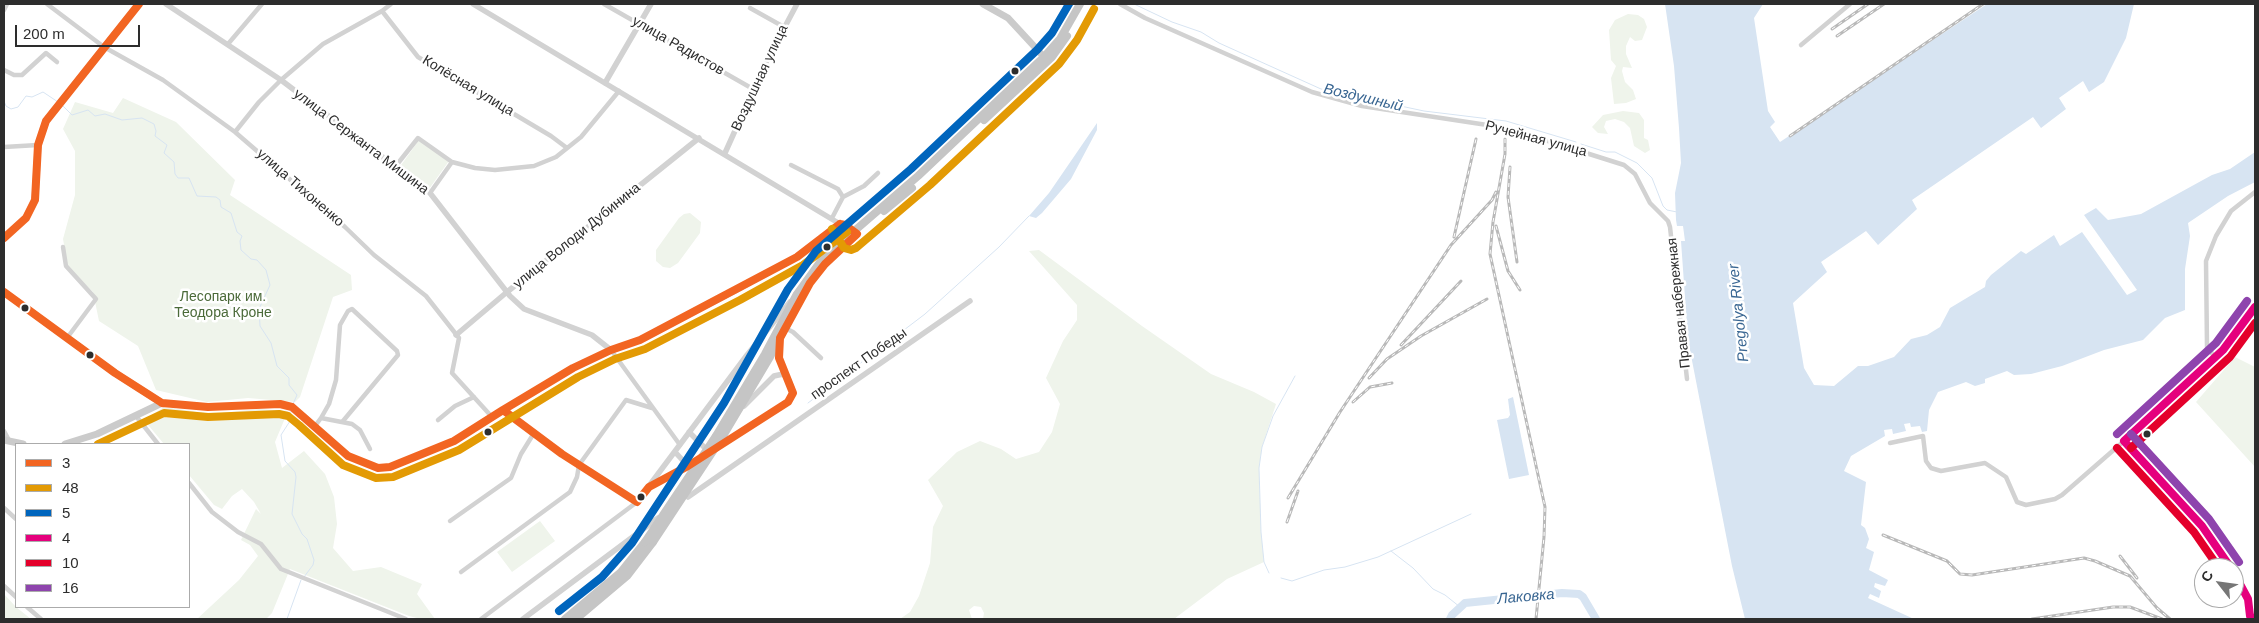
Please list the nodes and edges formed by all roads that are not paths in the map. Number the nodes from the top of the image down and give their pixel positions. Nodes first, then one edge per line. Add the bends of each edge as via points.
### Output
1 (7, 4) edge
2 (47, 4) edge
3 (139, 4) edge
4 (166, 4) edge
5 (262, 4) edge
6 (391, 4) edge
7 (473, 4) edge
8 (604, 4) edge
9 (652, 4) edge
10 (797, 4) edge
11 (983, 4) edge
12 (1080, 4) edge
13 (1085, 4) edge
14 (1120, 4) edge
15 (1850, 4) edge
16 (750, 8) dead end
17 (4, 10) edge
18 (382, 11) junction
19 (640, 24) junction
20 (784, 27) junction
21 (228, 44) junction
22 (1801, 45) dead end
23 (104, 47) junction
24 (1046, 59) junction
25 (57, 62) dead end
26 (4, 70) edge
27 (281, 80) junction
28 (605, 83) junction
29 (753, 89) junction
30 (619, 91) junction
31 (235, 132) junction
32 (699, 138) junction
33 (38, 145) junction
34 (4, 147) edge
35 (567, 148) junction
36 (725, 153) junction
37 (452, 162) junction
38 (791, 165) dead end
39 (395, 167) junction
40 (878, 173) dead end
41 (2255, 192) edge
42 (430, 193) junction
43 (843, 197) junction
44 (832, 218) junction
45 (840, 224) junction
46 (1670, 227) joint
47 (852, 236) junction
48 (4, 238) edge
49 (63, 247) dead end
50 (4, 292) edge
51 (507, 292) junction
52 (797, 294) junction
53 (4, 298) edge
54 (12, 298) junction
55 (970, 301) dead end
56 (2255, 306) edge
57 (786, 328) junction
58 (456, 335) junction
59 (67, 338) junction
60 (780, 338) junction
61 (757, 342) junction
62 (611, 350) junction
63 (765, 354) junction
64 (2215, 357) junction
65 (821, 358) dead end
66 (786, 376) junction
67 (1687, 379) dead end
68 (474, 396) junction
69 (162, 403) junction
70 (652, 408) junction
71 (503, 410) junction
72 (738, 411) junction
73 (136, 416) junction
74 (492, 417) junction
75 (321, 418) junction
76 (438, 420) dead end
77 (343, 421) junction
78 (315, 426) junction
79 (4, 431) edge
80 (689, 432) junction
81 (534, 433) junction
82 (719, 436) junction
83 (7, 441) edge
84 (2124, 441) junction
85 (68, 443) edge
86 (157, 443) edge
87 (1890, 443) dead end
88 (680, 445) junction
89 (721, 445) dead end
90 (704, 447) dead end
91 (370, 449) dead end
92 (675, 452) junction
93 (578, 465) junction
94 (190, 484) edge
95 (649, 487) junction
96 (688, 497) dead end
97 (637, 502) junction
98 (4, 508) edge
99 (15, 518) edge
100 (658, 518) dead end
101 (450, 521) dead end
102 (649, 542) junction
103 (2224, 558) edge
104 (462, 572) dead end
105 (4, 586) edge
106 (2244, 592) edge
107 (15, 596) edge
108 (28, 608) edge
109 (41, 619) edge
110 (406, 619) edge
111 (481, 619) edge
112 (523, 619) edge
113 (565, 619) edge
114 (576, 619) edge
115 (2249, 619) edge

1 - 17 street
2 - 23 street, улица Тихоненко
3 - 23 main road
4 - 21 street, улица Сержанта Мишина
5 - 21 street
6 - 18 street
7 - 28 street
8 - 19 street, улица Радистов
9 - 19 street
10 - 20 street, Воздушная улица
11 - 24 main road via 1008,18
12 - 24 main road
13 - 24 main road via 1068,35
14 - 46 street, Ручейная улица via 1312,92 1362,106 1507,128 1618,163 1636,174 1650,203
15 - 22 street
16 - 20 street
18 - 27 street via 323,44
18 - 35 street, Колёсная улица via 418,57
19 - 28 street
19 - 29 street, улица Радистов
20 - 29 street, Воздушная улица
21 - 27 street, улица Сержанта Мишина
23 - 31 street, улица Тихоненко via 163,80
23 - 33 main road via 46,121
24 - 47 main road via 923,178
25 - 26 street via 46,53 22,75
27 - 31 street
27 - 39 street, улица Сержанта Мишина
28 - 30 street
29 - 36 street, Воздушная улица
30 - 32 street
30 - 35 street via 581,138
31 - 58 street, улица Тихоненко via 374,255 426,296
32 - 36 street
32 - 51 street, улица Володи Дубинина
33 - 34 street
33 - 48 main road via 34,200 26,218
35 - 37 street via 556,157 517,169 475,168
36 - 44 street
37 - 39 street via 418,138
37 - 42 street
38 - 43 street via 838,189
39 - 42 street, улица Сержанта Мишина
40 - 43 street via 864,186
41 - 64 street via 2231,210 2206,261 2207,347
42 - 51 street, улица Сержанта Мишина
43 - 44 street
44 - 45 street
45 - 47 street via 845,225
45 - 62 street via 797,258 640,340
46 - 67 street, Правая набережная
47 - 52 main road via 823,258
47 - 57 main road via 816,275
49 - 59 street via 66,266 96,300
50 - 54 main road
51 - 58 street, улица Володи Дубинина
51 - 62 street, улица Сержанта Мишина via 524,309 592,335
52 - 61 street
52 - 63 main road
53 - 54 street
54 - 59 main road
55 - 96 street, проспект Победы
56 - 64 street
57 - 60 main road
57 - 65 street
58 - 68 street via 459,338 452,373
59 - 69 main road
60 - 66 street via 778,354
60 - 72 main road
61 - 63 street via 764,345
61 - 80 street
62 - 70 street, улица Сержанта Мишина
62 - 71 street via 573,368
63 - 82 main road
64 - 84 street
66 - 72 street via 774,376
66 - 89 street via 792,393 788,402
68 - 74 street
68 - 76 street
69 - 73 main road
69 - 78 street via 208,408 280,404 292,408
70 - 88 street, улица Сержанта Мишина
70 - 93 street via 626,400
71 - 74 street
71 - 81 street
72 - 82 main road
73 - 85 main road
73 - 86 street
74 - 78 street via 442,447 378,468 348,456
75 - 77 street
75 - 77 street via 336,380 340,325 352,309 398,355
75 - 78 street
77 - 91 street via 360,430
79 - 83 street
80 - 88 street
80 - 90 street
81 - 93 street
81 - 101 street via 511,478
82 - 102 main road, bridge
84 - 87 street via 2062,495 2026,505 2017,502 2006,477 1985,463 1941,471 1931,468 1926,461 1922,436
84 - 103 street via 2202,526
88 - 92 street
92 - 95 street
92 - 95 street via 691,464
93 - 97 street
93 - 104 street via 570,492
94 - 110 street via 212,512 238,532 261,544 281,569
95 - 97 street
97 - 111 street
98 - 99 street
100 - 112 street
102 - 113 main road via 622,572
102 - 114 main road via 627,576
105 - 107 street
106 - 115 street via 2248,599
108 - 109 street

